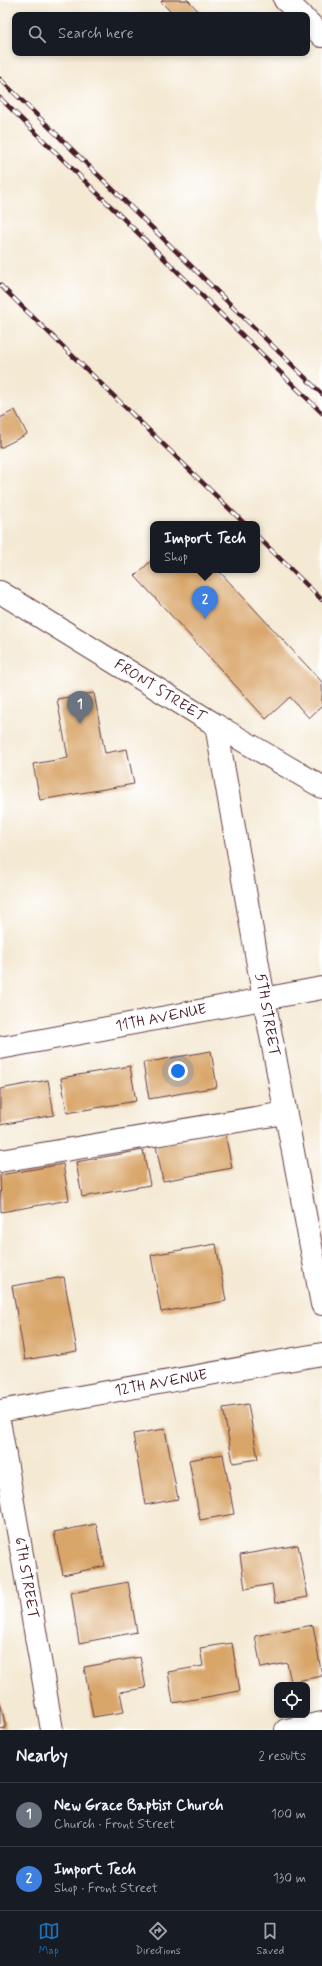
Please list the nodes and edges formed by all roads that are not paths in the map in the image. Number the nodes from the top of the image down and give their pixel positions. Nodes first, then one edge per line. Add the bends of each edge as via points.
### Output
1 (285, 0) edge
2 (298, 12) edge
3 (310, 24) edge
4 (322, 36) edge
5 (0, 592) edge
6 (216, 725) junction
7 (322, 787) edge
8 (322, 988) edge
9 (264, 998) junction
10 (0, 1048) edge
11 (285, 1113) junction
12 (0, 1161) edge
13 (322, 1304) edge
14 (322, 1354) edge
15 (0, 1411) edge
16 (0, 1426) edge
17 (322, 1723) edge
18 (52, 1730) edge
19 (286, 1730) edge

1 - 2 street
3 - 4 street
5 - 6 street, FRONT STREET
6 - 7 street, FRONT STREET
6 - 9 street, 5TH STREET
8 - 9 street, 11TH AVENUE
9 - 10 street, 11TH AVENUE
9 - 11 street, 5TH STREET
11 - 12 street
11 - 13 street, 5TH STREET
14 - 15 street, 12TH AVENUE
16 - 18 street, 6TH STREET
17 - 19 street

